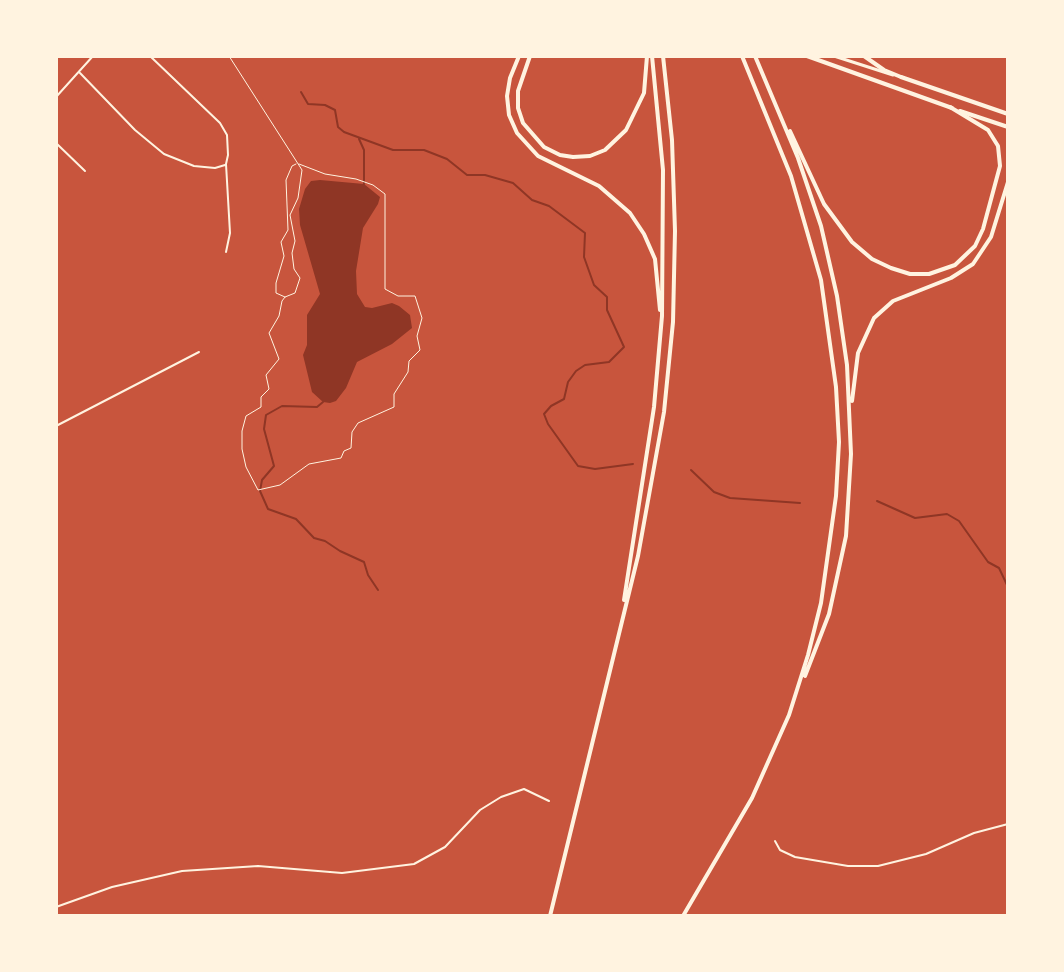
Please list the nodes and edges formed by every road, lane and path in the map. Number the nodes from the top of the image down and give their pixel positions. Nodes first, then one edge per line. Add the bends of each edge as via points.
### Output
1 (93, 56) edge
2 (150, 56) edge
3 (229, 56) edge
4 (519, 56) edge
5 (530, 56) edge
6 (650, 56) edge
7 (663, 56) edge
8 (742, 56) edge
9 (755, 56) edge
10 (807, 56) edge
11 (834, 56) edge
12 (864, 56) edge
13 (80, 73) junction
14 (901, 77) junction
15 (56, 97) edge
16 (774, 101) junction
17 (950, 107) junction
18 (1008, 114) edge
19 (1008, 127) edge
20 (56, 143) edge
21 (226, 164) junction
22 (299, 164) junction
23 (85, 171) dead end
24 (1008, 182) edge
25 (226, 252) dead end
26 (285, 297) junction
27 (199, 352) dead end
28 (660, 352) junction
29 (851, 419) junction
30 (56, 426) edge
31 (620, 626) junction
32 (798, 690) junction
33 (549, 801) dead end
34 (1008, 824) edge
35 (775, 841) dead end
36 (56, 907) edge
37 (550, 916) edge
38 (683, 916) edge

1 - 13 street
2 - 21 street via 224,127
3 - 22 path
4 - 28 highway via 507,103 520,138 538,156 612,195 649,242 659,277
5 - 6 highway via 518,91 523,123 544,147 573,157 605,150 626,130 644,93
6 - 28 highway via 664,197
7 - 31 highway via 675,194 671,340 653,484
8 - 32 highway via 808,227 836,378 833,532 818,621
9 - 16 highway
10 - 17 highway
11 - 14 main road
12 - 14 highway
13 - 15 street
13 - 21 street via 164,154 194,166
14 - 18 highway
16 - 17 highway via 840,227 879,263 920,275 951,267 972,250 1000,171 991,134
16 - 29 highway via 830,260
17 - 19 highway
20 - 23 street
21 - 25 street
22 - 26 path via 298,198 290,215 294,269 300,278 295,293
22 - 26 path via 292,166 286,180 288,230 281,242 284,256 275,289
22 - 26 path via 356,179 385,194 385,289 415,296 422,318 420,350 409,361 394,394 394,407 358,423 351,448 341,458 309,464 280,485 258,490 246,467 242,431 246,416 261,407 261,397 269,389 266,375 279,359 269,333
24 - 29 highway via 989,242 973,264 893,301 874,318 856,358
27 - 30 street
28 - 31 highway
29 - 32 highway via 848,518 840,570 821,640
31 - 37 highway
32 - 38 highway via 756,790
33 - 36 street via 524,789 501,797 480,810 445,847 414,864 342,873 258,866 172,872
34 - 35 street via 878,866 786,855

